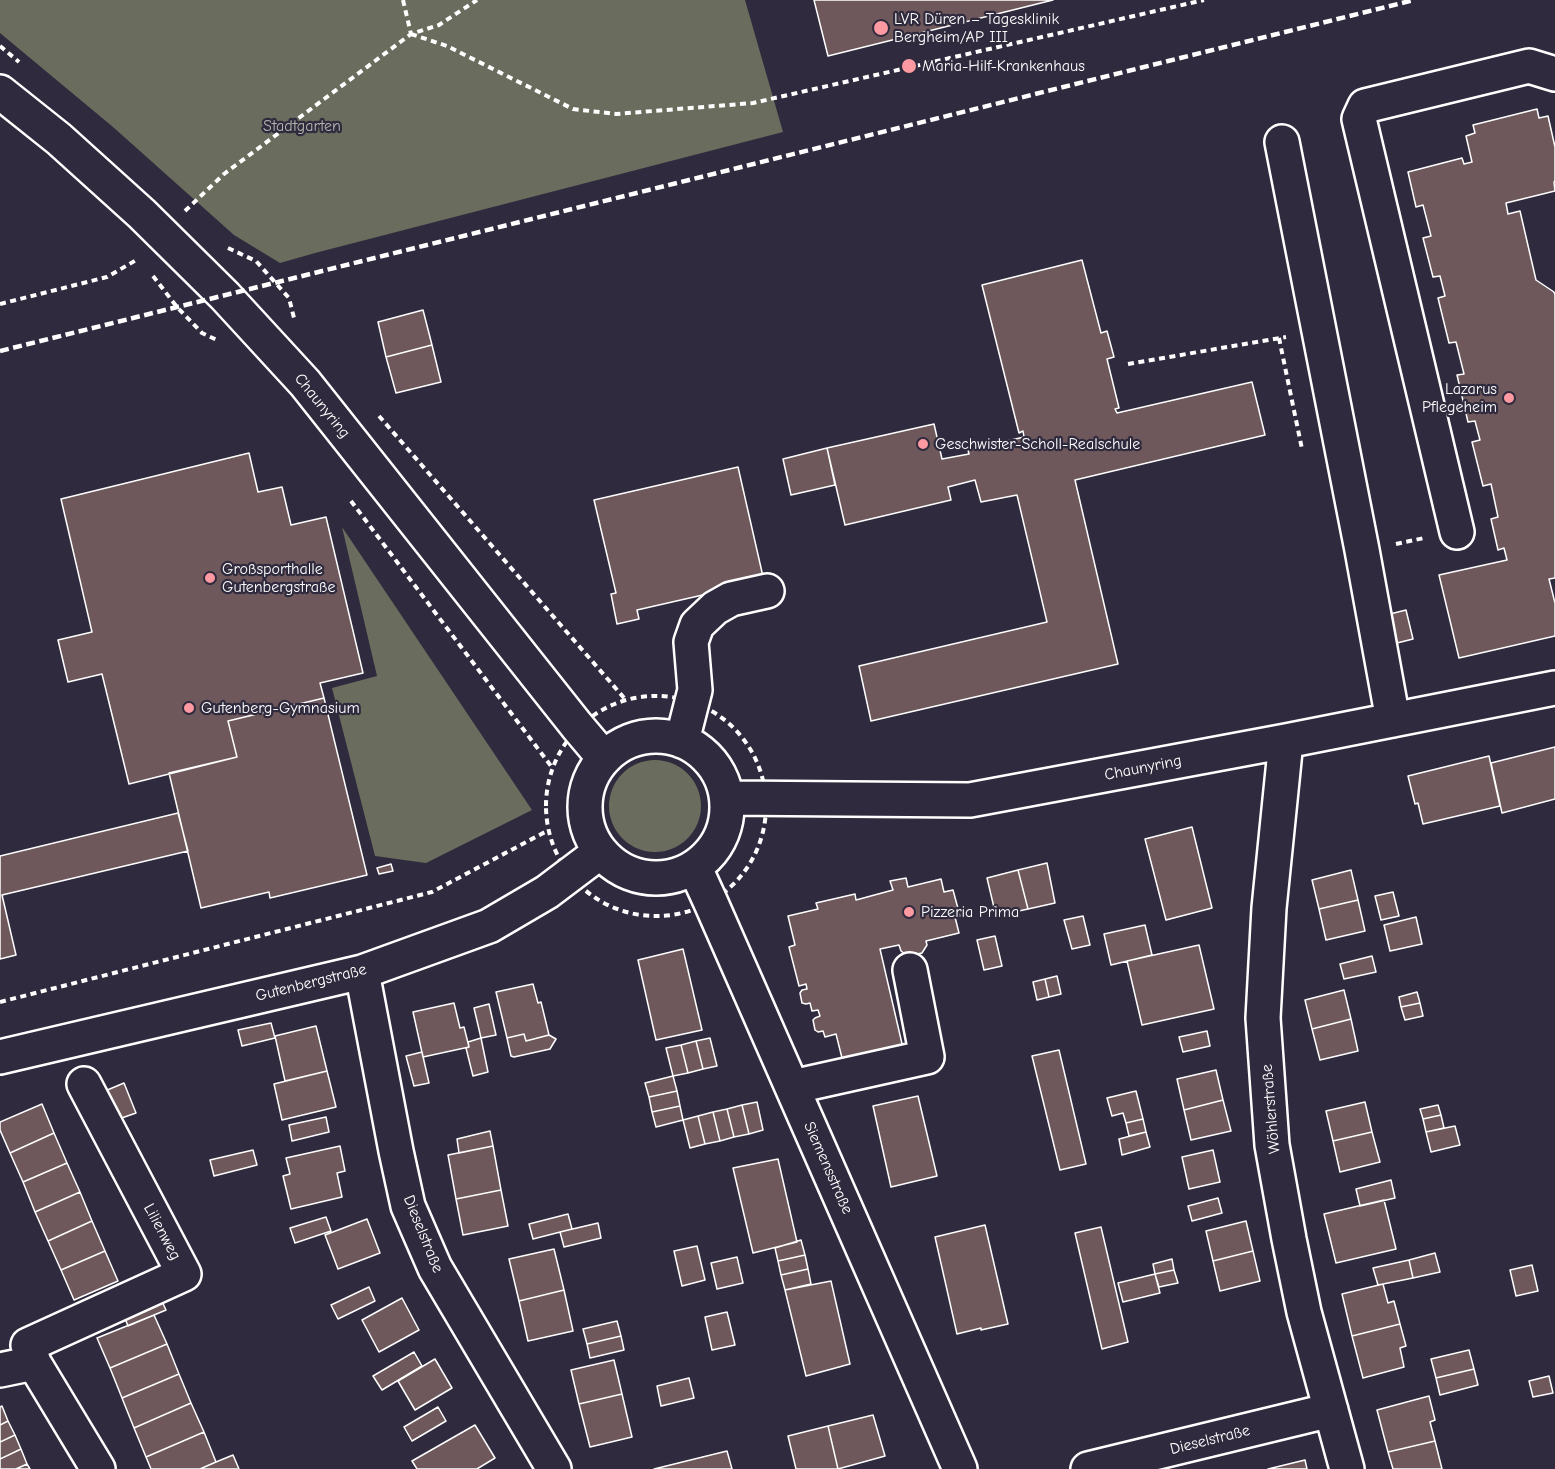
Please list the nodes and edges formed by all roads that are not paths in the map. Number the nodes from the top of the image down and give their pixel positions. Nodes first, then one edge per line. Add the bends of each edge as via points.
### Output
1 (1555, 74) edge
2 (0, 92) edge
3 (1282, 142) dead end
4 (1457, 532) road end
5 (767, 591) dead end
6 (1555, 688) edge
7 (1393, 720) junction
8 (682, 741) junction
9 (1286, 741) junction
10 (604, 758) junction
11 (727, 798) junction
12 (600, 852) junction
13 (695, 868) junction
14 (910, 970) dead end
15 (362, 972) junction
16 (0, 1057) edge
17 (84, 1084) dead end
18 (792, 1087) junction
19 (10, 1365) edge
20 (1331, 1410) junction
21 (98, 1469) edge
22 (554, 1469) edge
23 (960, 1469) edge
24 (1088, 1469) edge
25 (1347, 1469) edge

1 - 4 street via 1529,66 1365,106 1359,119
2 - 10 street, Chaunyring via 142,214 305,383
3 - 7 street
5 - 8 street via 731,599 697,625 691,642 695,690
6 - 7 street, Chaunyring
7 - 9 street, Chaunyring
8 - 10 street via 644,737 622,744
8 - 11 street via 710,761 723,781
9 - 11 street, Chaunyring via 970,801
9 - 20 street, Wöhlerstraße via 1269,908 1263,1018 1272,1145 1304,1312
10 - 12 street via 591,777 584,798 585,819
11 - 13 street via 724,830 713,851
12 - 13 street via 624,872 648,878 672,877
12 - 15 street, Gutenbergstraße via 547,892 489,926
13 - 18 street, Siemensstraße
14 - 18 street via 927,1057
15 - 16 street, Gutenbergstraße
15 - 22 street, Dieselstraße via 408,1206 435,1268
17 - 19 street, Lilienweg via 184,1274 28,1345
18 - 23 street, Siemensstraße
19 - 21 street
20 - 24 street, Dieselstraße
20 - 25 street, Wöhlerstraße

